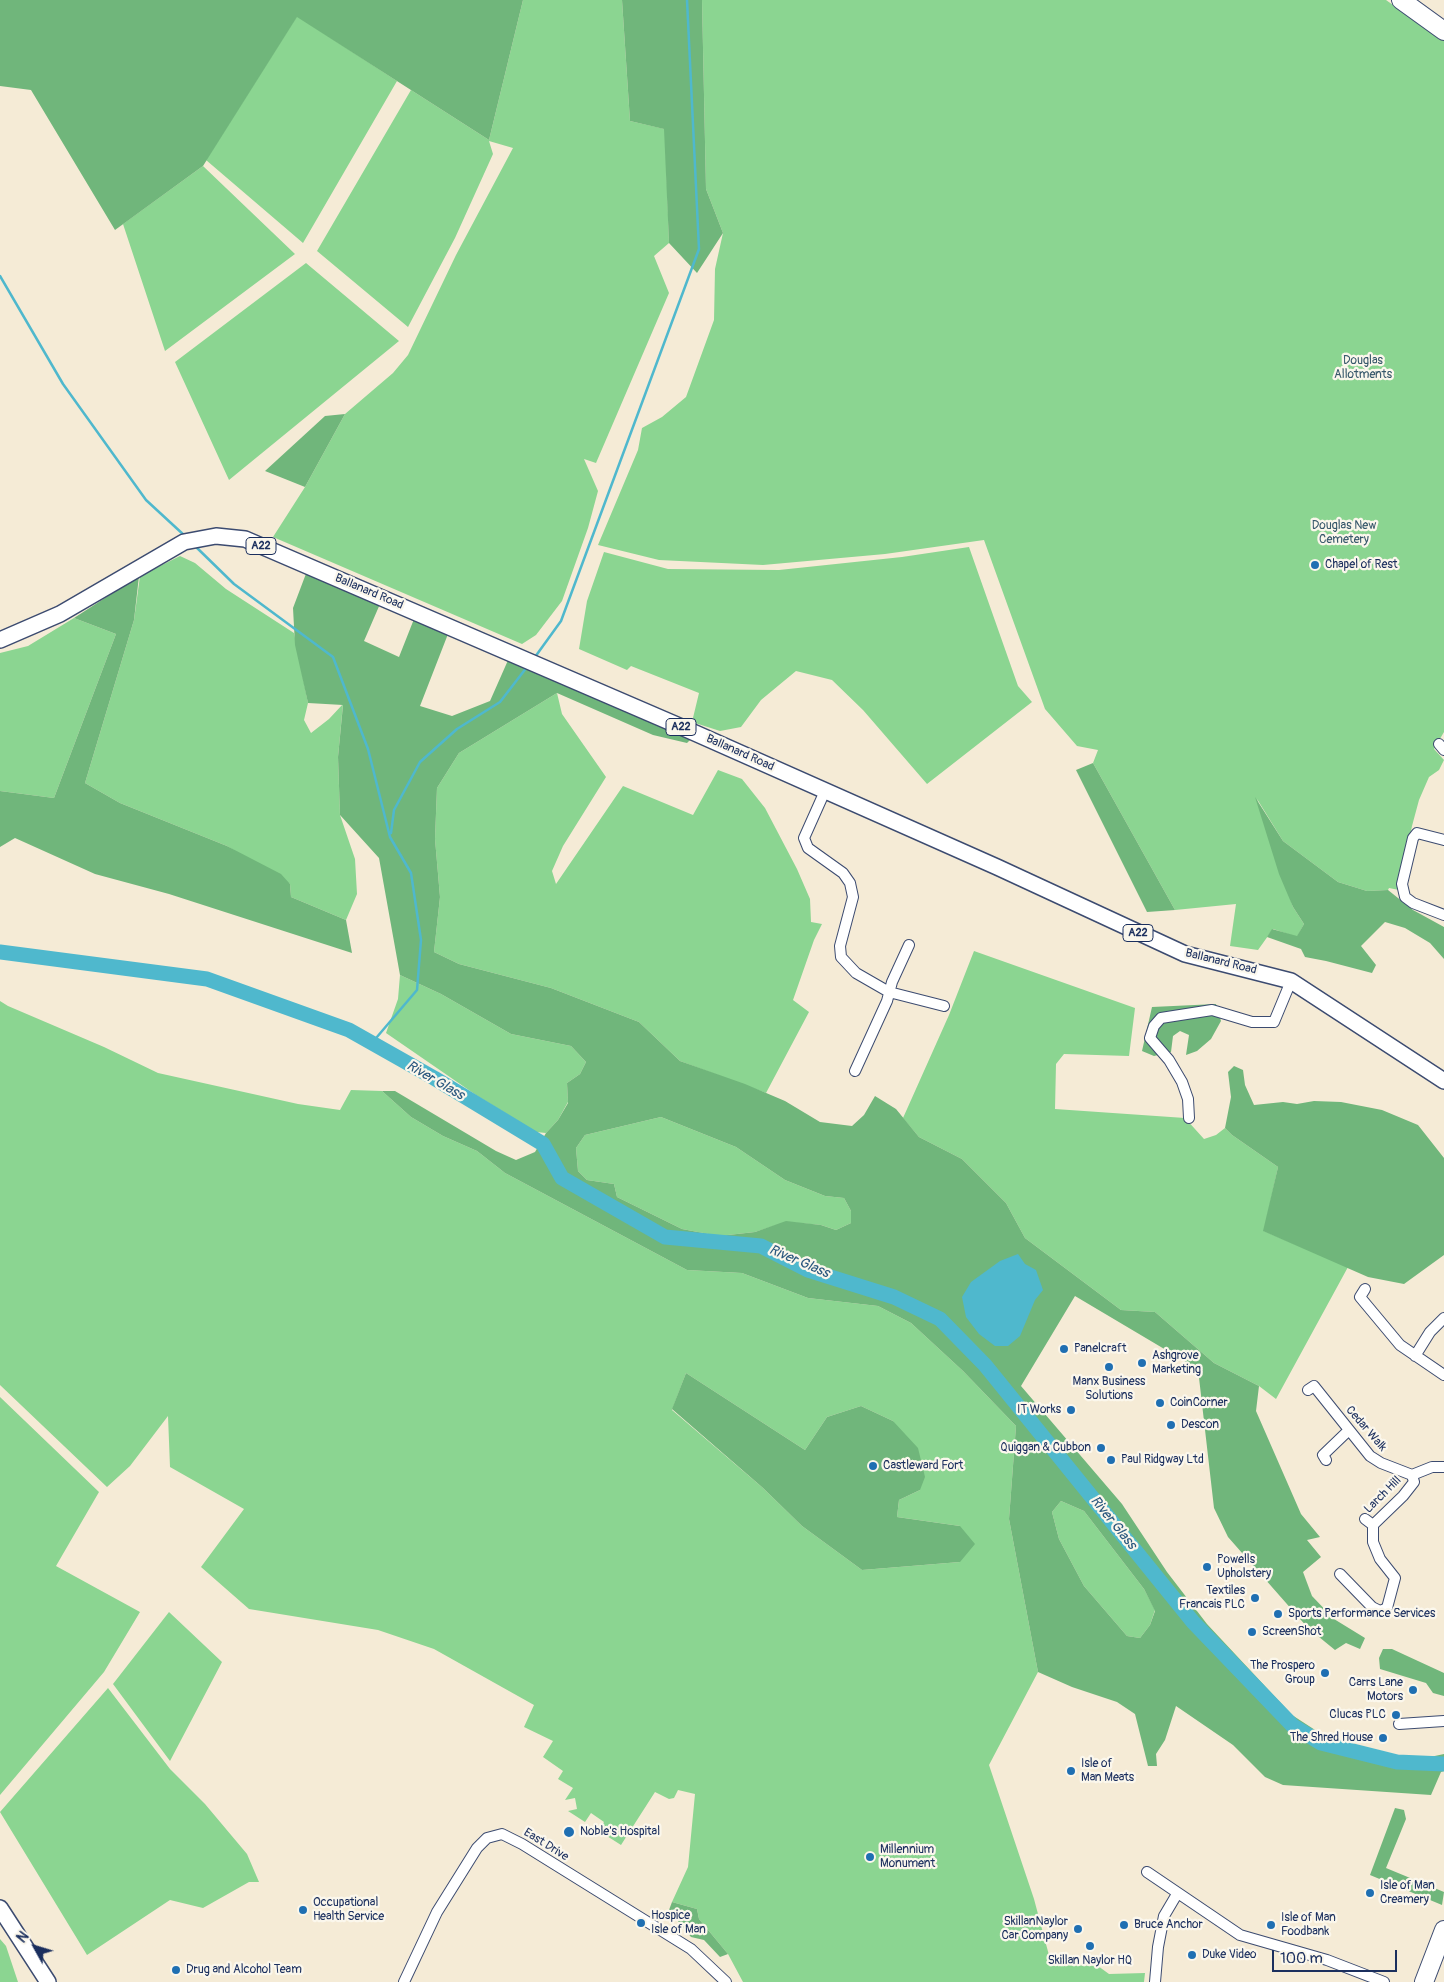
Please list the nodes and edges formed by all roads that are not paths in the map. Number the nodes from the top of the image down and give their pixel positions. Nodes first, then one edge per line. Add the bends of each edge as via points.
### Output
1 (1401, 0) edge
2 (1444, 31) edge
3 (0, 640) edge
4 (825, 791) junction
5 (1444, 840) edge
6 (1444, 915) edge
7 (909, 945) dead end
8 (1291, 981) junction
9 (889, 992) junction
10 (944, 1006) dead end
11 (855, 1072) dead end
12 (1444, 1081) edge
13 (1189, 1118) dead end
14 (1365, 1289) dead end
15 (1444, 1318) edge
16 (1415, 1356) junction
17 (1444, 1375) edge
18 (1308, 1390) dead end
19 (1349, 1430) junction
20 (1323, 1455) dead end
21 (1444, 1468) edge
22 (1412, 1476) junction
23 (1340, 1574) dead end
24 (1444, 1721) edge
25 (1398, 1724) dead end
26 (1147, 1872) dead end
27 (1177, 1894) junction
28 (0, 1908) edge
29 (1444, 1930) edge
30 (1373, 1980) edge
31 (48, 1982) edge
32 (404, 1982) edge
33 (726, 1982) edge
34 (1155, 1982) edge
35 (1384, 1982) edge
36 (1424, 1982) edge

1 - 2 highway
3 - 4 main road, Ballanard Road / A22 via 60,614 184,542 216,536 245,539
4 - 8 main road, Ballanard Road / A22 via 1184,954
4 - 9 street via 804,838 808,848 843,873 850,883 853,896 840,946 841,957 856,973
5 - 6 street via 1417,833 1402,884 1405,896 1413,904
7 - 9 street
8 - 12 main road, Ballanard Road / A22
8 - 13 street via 1274,1022 1252,1022 1212,1010 1161,1018 1154,1026 1150,1038 1176,1069 1188,1099
9 - 10 street
9 - 11 street
14 - 16 street via 1360,1297 1400,1345
15 - 16 street via 1430,1332
16 - 17 street
18 - 19 street, Cedar Walk via 1314,1386
19 - 20 street
19 - 22 street, Cedar Walk via 1370,1456
21 - 22 street via 1432,1467
22 - 23 street, Larch Hill via 1414,1482 1403,1496 1369,1522 1380,1559 1399,1580 1387,1608 1380,1610 1360,1597
24 - 25 street
26 - 27 street
27 - 30 street via 1240,1935 1327,1960
27 - 34 street via 1164,1916
28 - 31 main road
29 - 36 highway
30 - 35 street
32 - 33 street, East Drive via 437,1912 476,1848 487,1838 502,1834 691,1949

